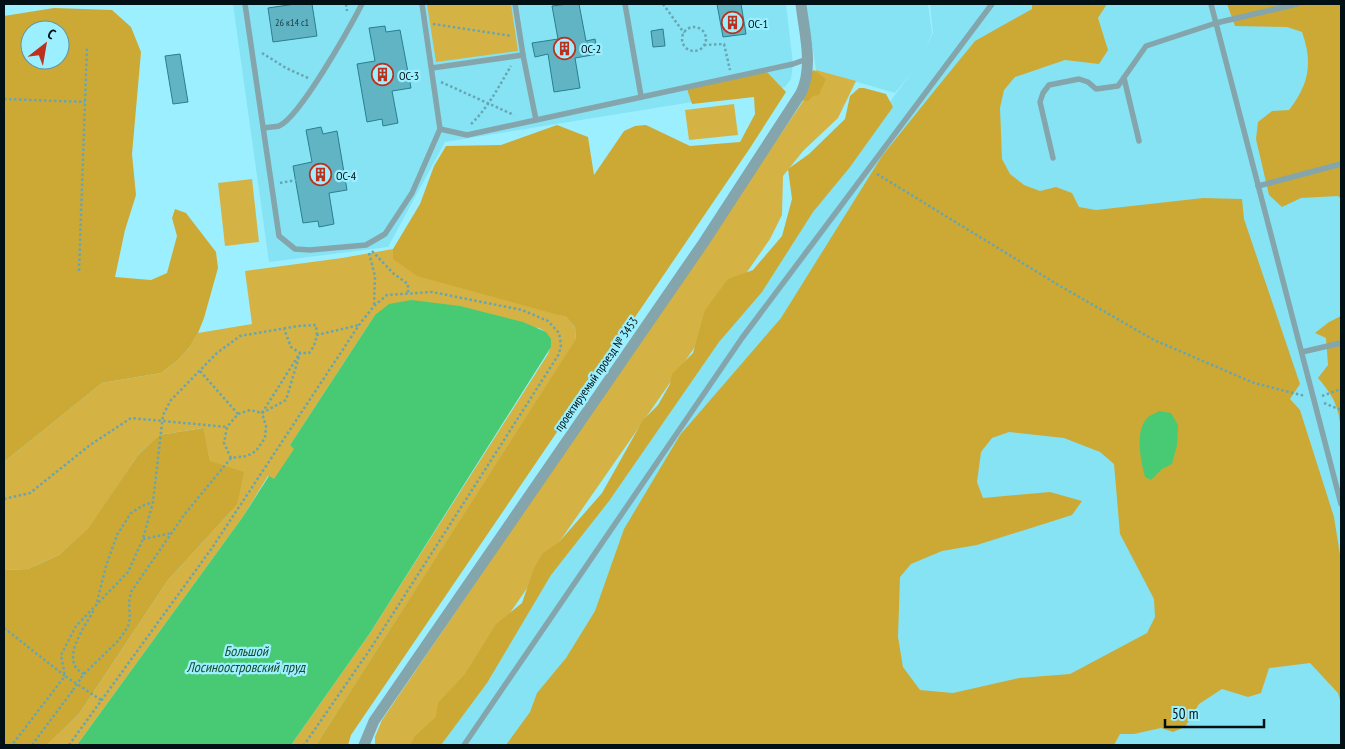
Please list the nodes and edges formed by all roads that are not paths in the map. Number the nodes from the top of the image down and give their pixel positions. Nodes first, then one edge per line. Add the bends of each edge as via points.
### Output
1 (245, 4) edge
2 (362, 4) edge
3 (422, 4) edge
4 (515, 4) edge
5 (625, 4) edge
6 (801, 4) edge
7 (992, 4) edge
8 (1211, 4) edge
9 (1297, 4) edge
10 (1216, 22) junction
11 (520, 55) junction
12 (807, 59) junction
13 (432, 68) junction
14 (1124, 78) junction
15 (641, 96) junction
16 (536, 120) junction
17 (264, 128) junction
18 (440, 129) junction
19 (1139, 141) dead end
20 (1053, 158) dead end
21 (1341, 164) edge
22 (1258, 186) junction
23 (1341, 343) edge
24 (1302, 352) junction
25 (1341, 504) edge
26 (364, 745) edge
27 (464, 745) edge

1 - 17 lane
2 - 17 lane via 350,28 294,113 280,126
3 - 13 lane
4 - 11 lane
5 - 15 lane
6 - 12 street, проектируемый проезд № 3453
7 - 27 lane via 742,338
8 - 10 lane
9 - 10 lane
10 - 14 lane via 1146,46
10 - 22 lane
11 - 13 lane
11 - 16 lane
12 - 15 lane
12 - 26 street, проектируемый проезд № 3453 via 801,93 698,250 374,721
13 - 18 lane
14 - 19 lane
14 - 20 lane via 1118,86 1104,89 1079,79 1049,85 1040,102
15 - 16 lane
16 - 18 lane via 467,135
17 - 18 lane via 279,236 295,249 310,250 366,245 386,234 412,193
21 - 22 lane
22 - 24 lane
23 - 24 lane
24 - 25 lane

